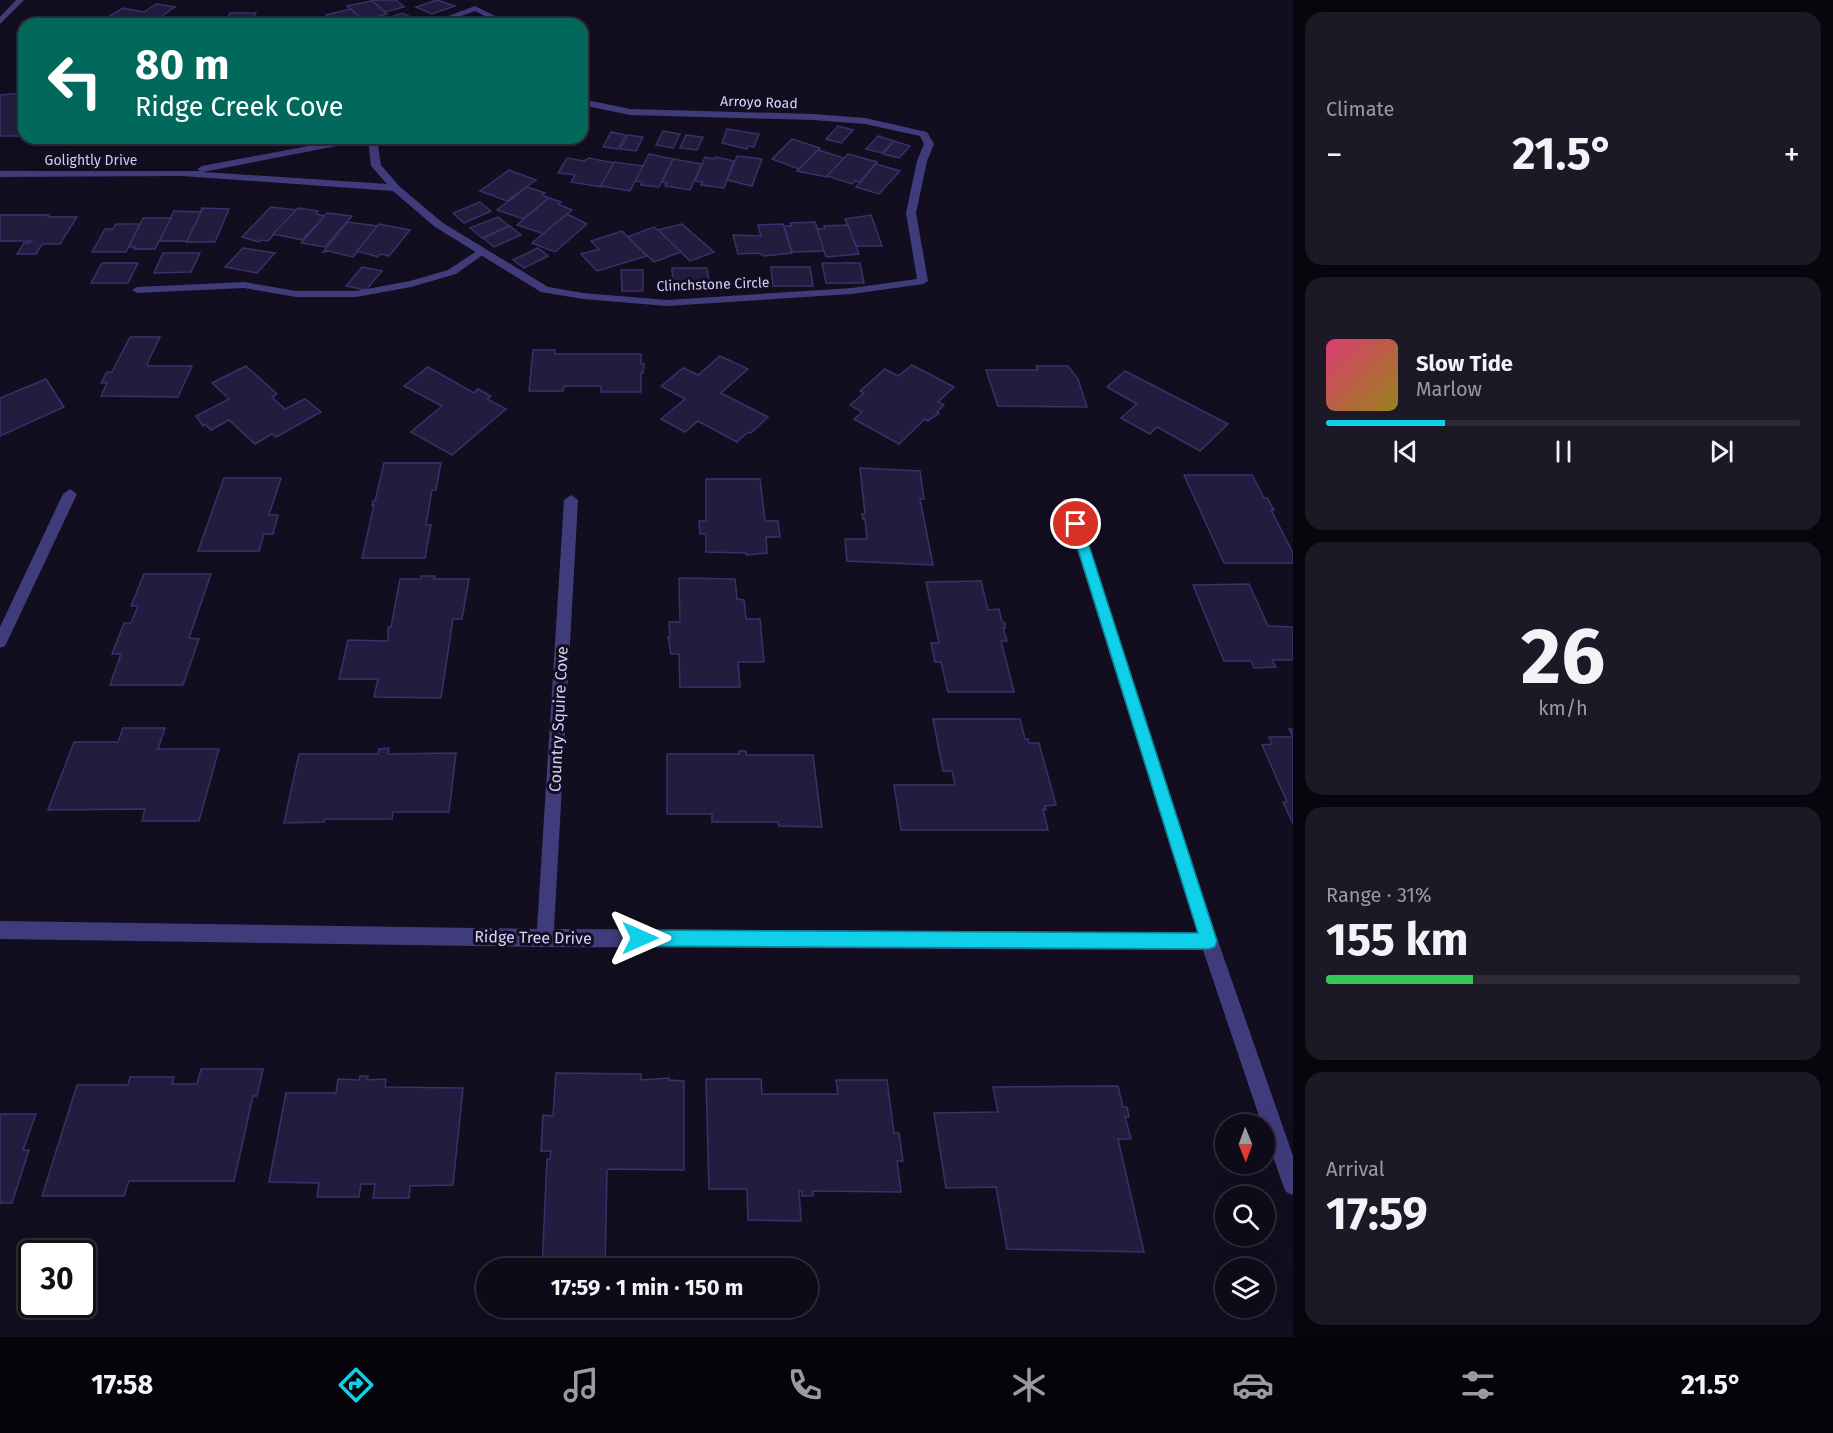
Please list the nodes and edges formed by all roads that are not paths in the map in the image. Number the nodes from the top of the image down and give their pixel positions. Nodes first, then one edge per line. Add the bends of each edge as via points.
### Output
1 (20, 0) edge
2 (448, 18) edge
3 (495, 18) edge
4 (0, 22) edge
5 (588, 103) edge
6 (334, 144) edge
7 (373, 144) edge
8 (929, 144) joint
9 (182, 173) junction
10 (0, 174) edge
11 (396, 188) junction
12 (480, 252) junction
13 (137, 290) dead end
14 (70, 494) dead end
15 (571, 500) dead end
16 (1069, 502) dead end
17 (0, 642) edge
18 (0, 930) edge
19 (545, 938) junction
20 (1209, 941) junction
21 (1293, 1185) edge

1 - 4 street
2 - 3 street via 475,8
5 - 8 street, Arroyo Road via 630,112 865,121 924,134
6 - 9 street
7 - 11 street, Clinchstone Circle via 376,166
8 - 12 street, Clinchstone Circle via 921,162 911,213 923,281 852,291 667,303 545,290
9 - 10 street, Golightly Drive
9 - 11 street
11 - 12 street, Clinchstone Circle via 439,225
12 - 13 street via 452,272 356,294 296,294 243,285
14 - 17 street
15 - 19 street, Country Squire Cove
16 - 20 street
18 - 19 street, Ridge Tree Drive
19 - 20 street, Ridge Tree Drive
20 - 21 street

